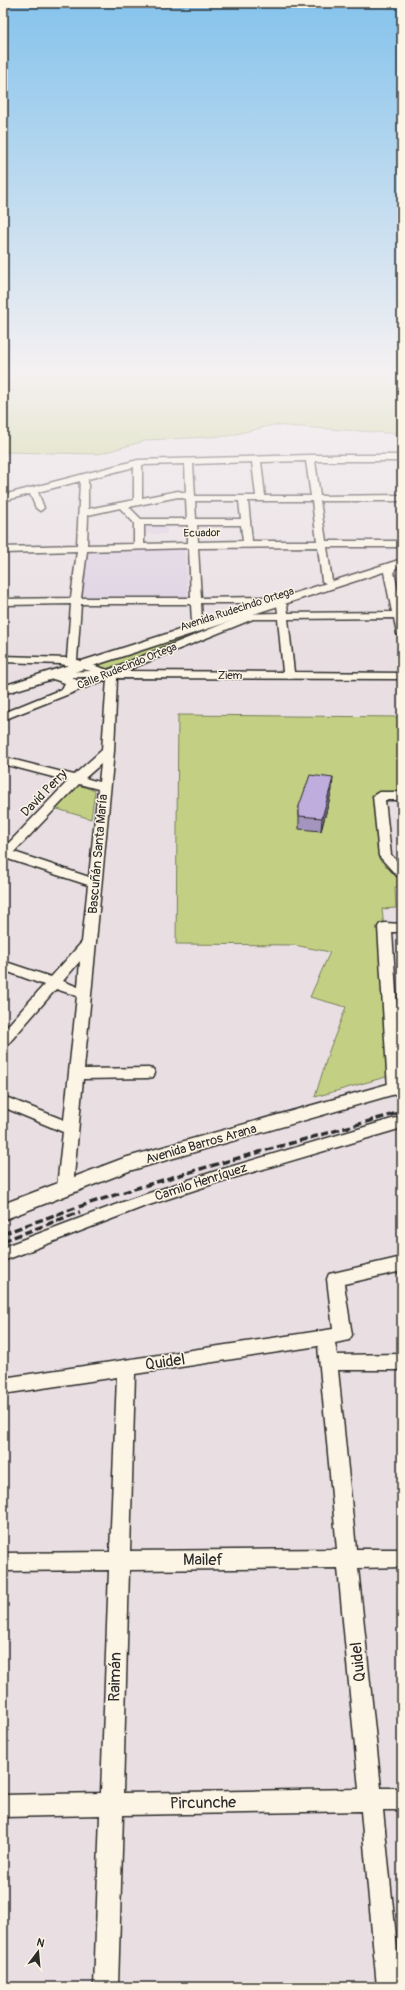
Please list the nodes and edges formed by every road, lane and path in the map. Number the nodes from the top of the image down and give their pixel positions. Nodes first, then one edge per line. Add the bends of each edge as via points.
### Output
1 (131, 465) edge
2 (138, 465) edge
3 (189, 465) edge
4 (257, 465) edge
5 (311, 465) edge
6 (84, 477) junction
7 (33, 490) junction
8 (190, 497) junction
9 (3, 498) edge
10 (402, 498) edge
11 (243, 499) junction
12 (261, 499) junction
13 (315, 499) junction
14 (138, 502) junction
15 (122, 505) junction
16 (40, 508) dead end
17 (83, 514) junction
18 (139, 522) junction
19 (191, 522) junction
20 (245, 522) junction
21 (248, 544) junction
22 (322, 544) junction
23 (402, 544) edge
24 (194, 545) junction
25 (139, 546) junction
26 (82, 548) junction
27 (3, 550) edge
28 (402, 555) edge
29 (394, 567) edge
30 (326, 581) junction
31 (195, 600) junction
32 (266, 600) junction
33 (282, 601) junction
34 (3, 602) edge
35 (76, 602) junction
36 (283, 614) junction
37 (400, 615) edge
38 (236, 616) junction
39 (251, 616) junction
40 (197, 622) junction
41 (402, 634) edge
42 (3, 659) edge
43 (72, 662) junction
44 (85, 665) junction
45 (109, 674) junction
46 (55, 675) junction
47 (289, 676) junction
48 (402, 676) edge
49 (3, 683) edge
50 (69, 689) junction
51 (3, 690) edge
52 (3, 717) edge
53 (108, 751) junction
54 (3, 760) edge
55 (76, 779) junction
56 (104, 787) junction
57 (402, 796) edge
58 (4, 854) edge
59 (402, 873) edge
60 (95, 883) junction
61 (402, 928) edge
62 (89, 943) junction
63 (3, 965) edge
64 (54, 983) junction
65 (84, 994) junction
66 (3, 1040) edge
67 (148, 1073) dead end
68 (76, 1074) junction
69 (399, 1087) edge
70 (3, 1101) edge
71 (402, 1122) edge
72 (70, 1129) junction
73 (65, 1187) junction
74 (3, 1212) edge
75 (3, 1254) edge
76 (402, 1264) edge
77 (335, 1336) junction
78 (402, 1362) edge
79 (329, 1363) junction
80 (126, 1367) junction
81 (3, 1386) edge
82 (402, 1558) edge
83 (348, 1559) junction
84 (120, 1560) junction
85 (3, 1562) edge
86 (371, 1799) junction
87 (402, 1799) edge
88 (111, 1804) junction
89 (3, 1806) edge
90 (106, 1987) edge
91 (389, 1987) edge

1 - 6 street
2 - 14 street
3 - 8 street
4 - 12 street
5 - 13 street
6 - 7 street
6 - 17 street
7 - 9 street
7 - 16 street
8 - 11 street
8 - 14 street via 180,494
8 - 19 street
10 - 13 street
11 - 12 street
11 - 20 street
12 - 13 street
13 - 22 street
14 - 15 street
15 - 17 street
15 - 18 street
17 - 26 street
18 - 19 street
18 - 25 street
19 - 20 street
19 - 24 street
20 - 21 street
21 - 22 street, Ecuador
21 - 24 street, Ecuador
22 - 23 street, Ecuador
22 - 30 street
24 - 25 street, Ecuador
24 - 31 street
25 - 26 street, Ecuador
26 - 27 street, Ecuador
26 - 35 street
28 - 30 main road, Avenida Rudecindo Ortega
29 - 33 main road, Avenida Rudecindo Ortega
29 - 37 street
30 - 32 main road, Avenida Rudecindo Ortega
31 - 32 street
31 - 35 street
31 - 40 street
32 - 40 main road, Avenida Rudecindo Ortega
33 - 36 street
33 - 38 main road, Avenida Rudecindo Ortega
34 - 35 street
35 - 43 street
36 - 37 street
36 - 39 street
36 - 47 street
37 - 41 street
38 - 39 street
38 - 44 main road, Avenida Rudecindo Ortega
39 - 45 street, Calle Rudecindo Ortega
40 - 43 main road, Avenida Rudecindo Ortega
42 - 43 street via 56,658
43 - 44 street
43 - 49 main road, Avenida Rudecindo Ortega
44 - 45 street
44 - 46 main road, Avenida Rudecindo Ortega
45 - 46 street, Ziem
45 - 47 street, Ziem
45 - 50 street, Calle Rudecindo Ortega
45 - 53 street, Bascuñán Santa María via 113,685
46 - 50 main road via 72,682
46 - 51 main road, Avenida Rudecindo Ortega
47 - 48 street, Ziem
50 - 52 street, Calle Rudecindo Ortega
53 - 55 street, David Perry
53 - 56 street, Bascuñán Santa María
54 - 55 street
55 - 56 street
55 - 58 street, David Perry
56 - 60 street, Bascuñán Santa María
57 - 59 street via 380,796 385,856
58 - 60 street
60 - 62 street, Bascuñán Santa María
61 - 69 street via 385,928
62 - 64 street
62 - 65 street, Bascuñán Santa María
63 - 64 street
64 - 65 street
64 - 66 street
65 - 68 street, Bascuñán Santa María
67 - 68 street
68 - 72 street, Bascuñán Santa María
69 - 73 main road, Avenida Barros Arana via 124,1166
70 - 72 street
71 - 75 street, Camilo Henríquez via 216,1176
72 - 73 street, Bascuñán Santa María
73 - 74 main road, Avenida Barros Arana
76 - 77 street via 335,1279
77 - 79 street, Quidel
77 - 80 street, Quidel
78 - 79 street
79 - 83 street, Quidel
80 - 81 street, Quidel
80 - 84 street, Raimán
82 - 83 street, Mailef
83 - 84 street, Mailef
83 - 86 street, Quidel
84 - 85 street, Mailef
84 - 88 street, Raimán
86 - 87 street, Pircunche
86 - 88 street, Pircunche
86 - 91 street, Quidel
88 - 89 street, Pircunche
88 - 90 street, Raimán

